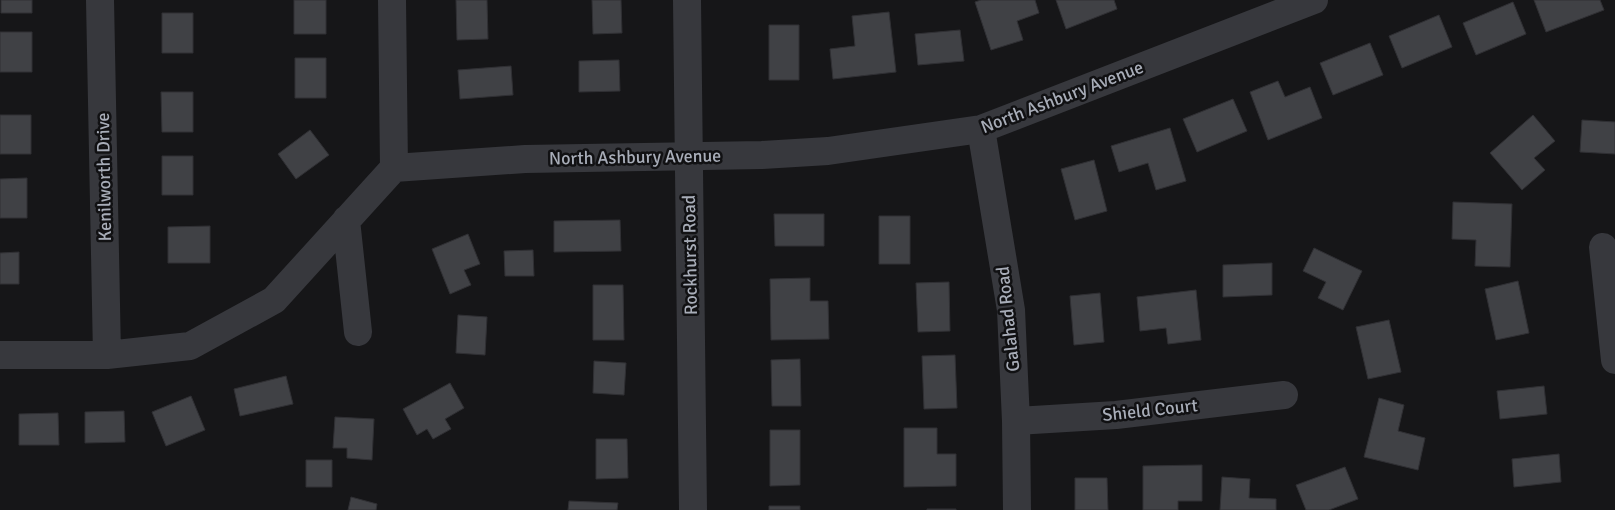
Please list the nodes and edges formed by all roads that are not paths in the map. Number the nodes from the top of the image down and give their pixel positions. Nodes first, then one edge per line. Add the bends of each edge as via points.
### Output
1 (100, 0) edge
2 (392, 0) edge
3 (687, 0) edge
4 (1314, 0) edge
5 (981, 130) junction
6 (689, 157) junction
7 (394, 168) junction
8 (346, 220) junction
9 (1603, 247) dead end
10 (358, 332) dead end
11 (0, 355) edge
12 (107, 355) junction
13 (1615, 360) edge
14 (1284, 394) dead end
15 (1016, 421) junction
16 (693, 510) edge
17 (1017, 510) edge

1 - 12 street, Kenilworth Drive
2 - 7 street
3 - 6 street, Rockhurst Road
4 - 5 street, North Ashbury Avenue
5 - 6 street, North Ashbury Avenue via 828,151
5 - 15 street, Galahad Road via 1011,310
6 - 7 street, North Ashbury Avenue via 525,159
6 - 16 street, Rockhurst Road
7 - 8 street
8 - 10 street
8 - 12 street via 274,300 190,346
9 - 13 street
11 - 12 street
14 - 15 street, Shield Court via 1116,415
15 - 17 street, Galahad Road

